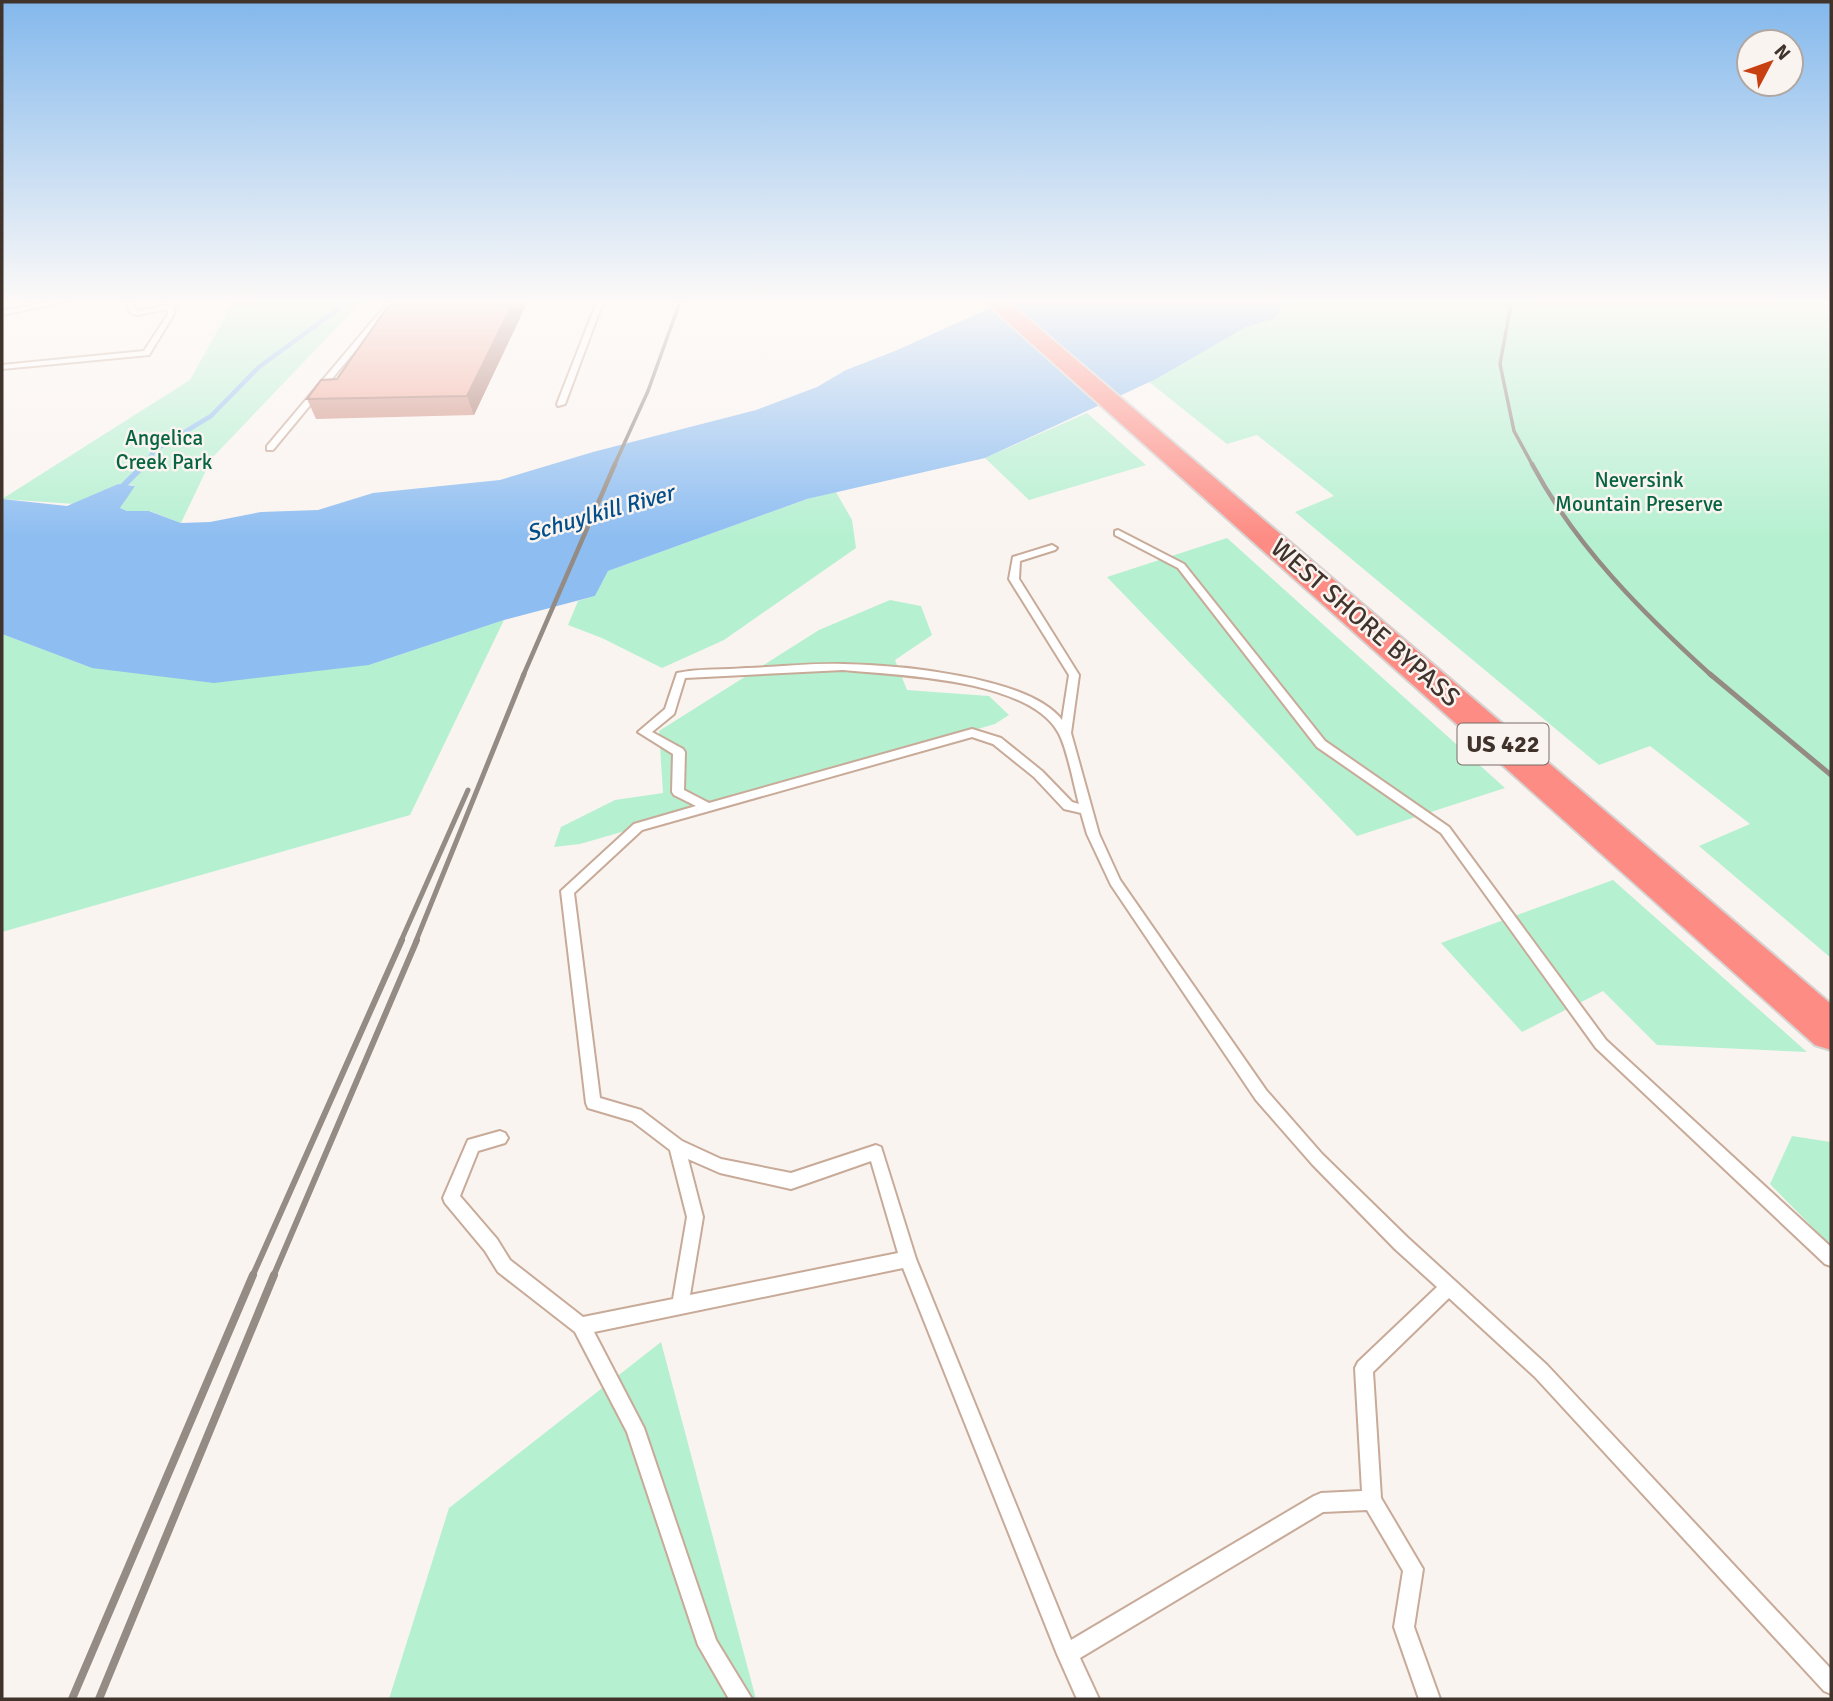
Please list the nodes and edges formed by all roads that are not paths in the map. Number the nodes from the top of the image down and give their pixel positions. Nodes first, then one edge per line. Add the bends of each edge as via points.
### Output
1 (328, 378) edge
2 (571, 378) edge
3 (1090, 378) edge
4 (1100, 378) edge
5 (561, 404) dead end
6 (270, 448) dead end
7 (1183, 453) junction
8 (1118, 533) dead end
9 (1052, 548) dead end
10 (1065, 733) junction
11 (709, 807) junction
12 (1087, 810) junction
13 (1831, 996) edge
14 (1831, 1031) edge
15 (500, 1138) dead end
16 (677, 1146) junction
17 (1831, 1258) edge
18 (908, 1259) junction
19 (1450, 1287) junction
20 (680, 1306) junction
21 (580, 1326) junction
22 (1372, 1500) junction
23 (1067, 1654) junction
24 (1831, 1684) edge
25 (741, 1699) edge
26 (1088, 1699) edge
27 (1430, 1699) edge

1 - 6 lane
2 - 5 lane
3 - 7 highway, WEST SHORE BYPASS / US 422
4 - 7 highway, WEST SHORE BYPASS / US 422
7 - 13 highway, WEST SHORE BYPASS / US 422
7 - 14 highway, WEST SHORE BYPASS / US 422
8 - 17 lane via 1181,566 1321,744 1445,830 1601,1044
9 - 10 lane via 1016,559 1014,579 1074,675
10 - 11 lane via 1052,715 1025,698 990,686 920,673 843,667 681,675 670,711 644,732 679,752 678,792
10 - 12 lane
11 - 12 lane via 972,733 998,741 1068,806
11 - 16 lane via 638,827 567,891 593,1103 636,1115
12 - 19 lane via 1115,882 1261,1095 1317,1158
15 - 21 lane via 473,1145 451,1198 504,1266
16 - 18 lane via 720,1166 791,1181 876,1152
16 - 20 lane via 695,1217
18 - 20 lane
18 - 23 lane
19 - 22 lane via 1364,1368
19 - 24 lane via 1541,1371
20 - 21 lane
21 - 25 lane via 635,1429 708,1645
22 - 23 lane via 1321,1503
22 - 27 lane via 1413,1569 1404,1627
23 - 26 lane

